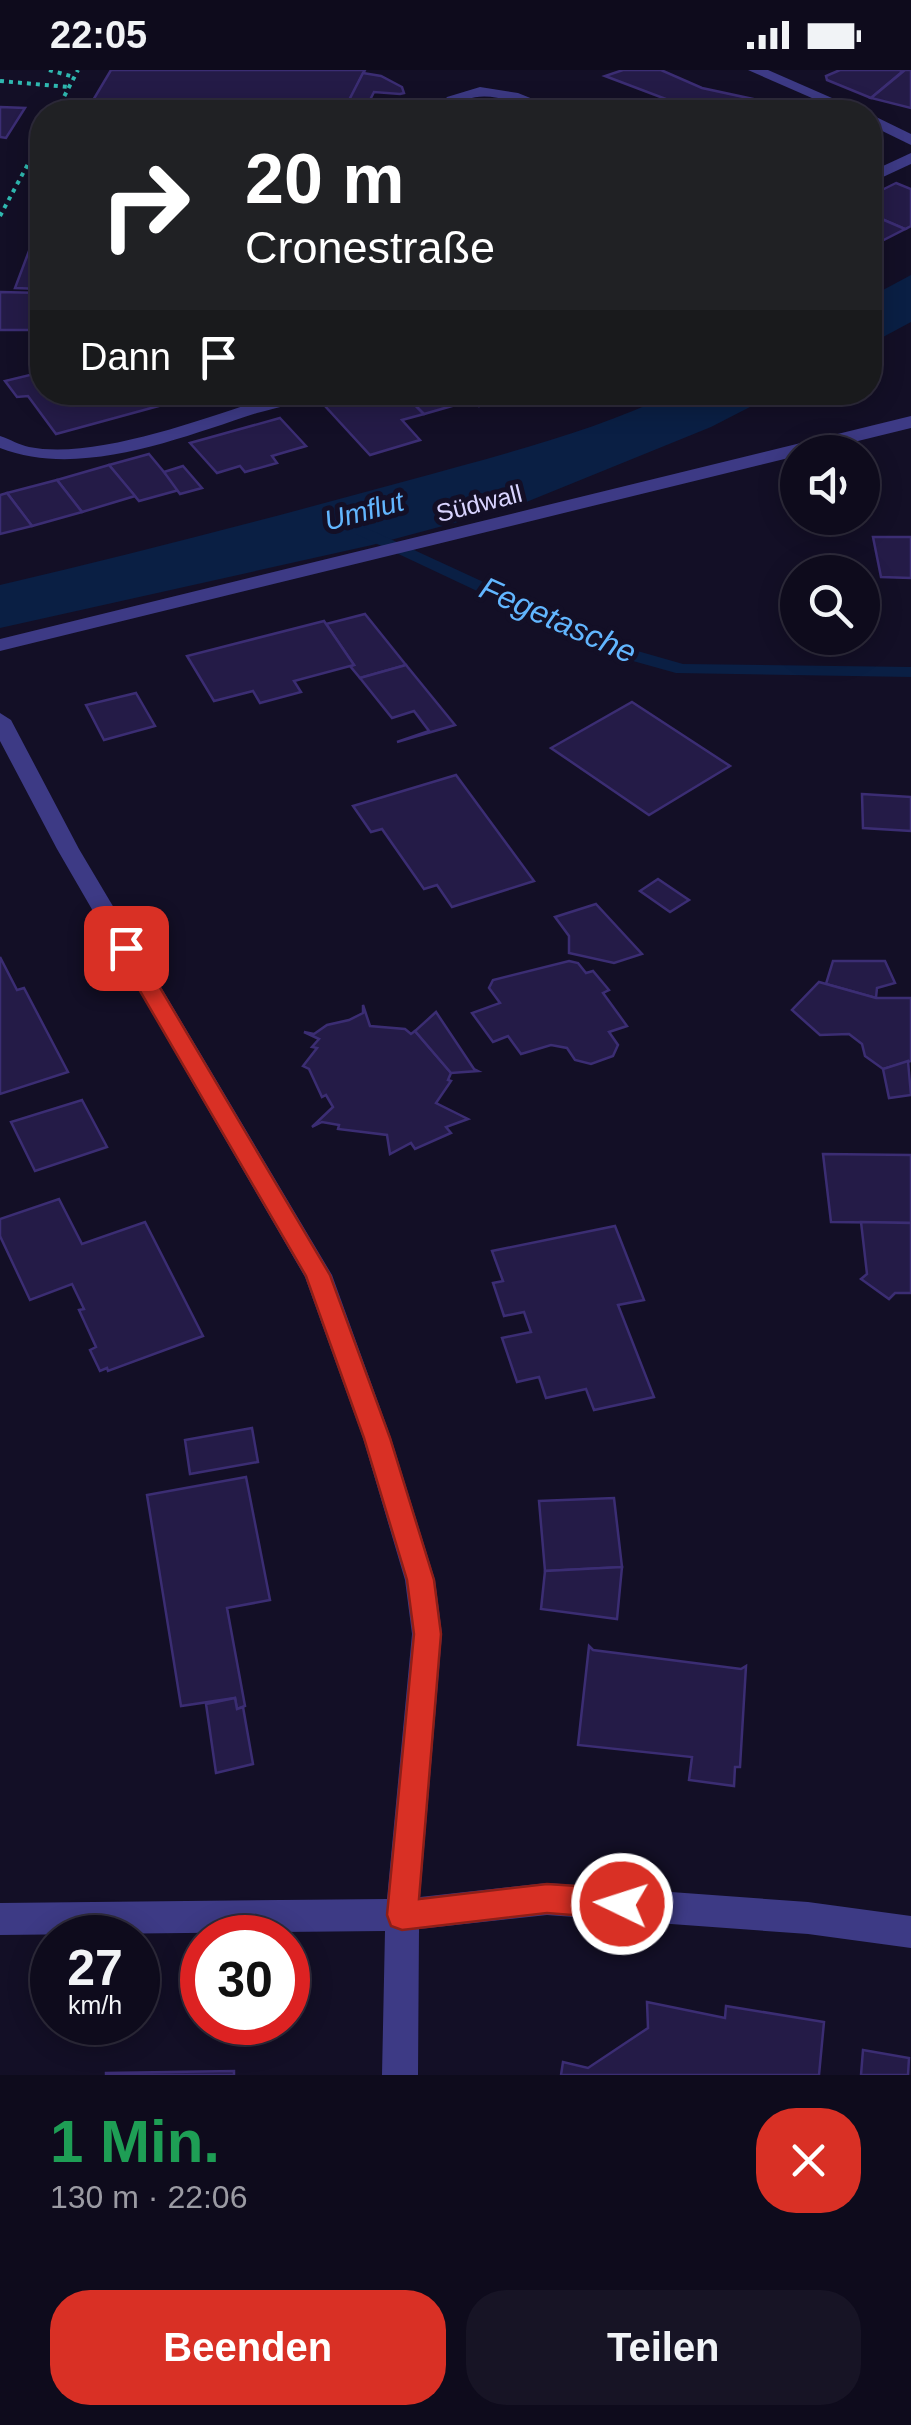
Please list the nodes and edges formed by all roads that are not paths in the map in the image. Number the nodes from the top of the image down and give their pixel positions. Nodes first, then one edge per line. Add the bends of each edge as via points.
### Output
1 (755, 70) edge
2 (798, 70) edge
3 (786, 82) junction
4 (456, 100) edge
5 (529, 100) edge
6 (828, 100) edge
7 (882, 126) edge
8 (911, 140) edge
9 (911, 158) edge
10 (882, 172) edge
11 (260, 405) edge
12 (911, 422) edge
13 (0, 442) edge
14 (0, 645) edge
15 (0, 720) edge
16 (402, 1915) junction
17 (0, 1919) edge
18 (911, 1932) edge
19 (400, 2075) edge

1 - 3 street
2 - 3 street
3 - 6 street
4 - 5 street via 483,93
7 - 8 street
9 - 10 street
11 - 13 street via 64,455 22,454
12 - 14 street, Südwall
15 - 16 street via 68,849 318,1275 377,1438 420,1580 428,1634
16 - 17 street
16 - 18 street via 547,1898
16 - 19 street

